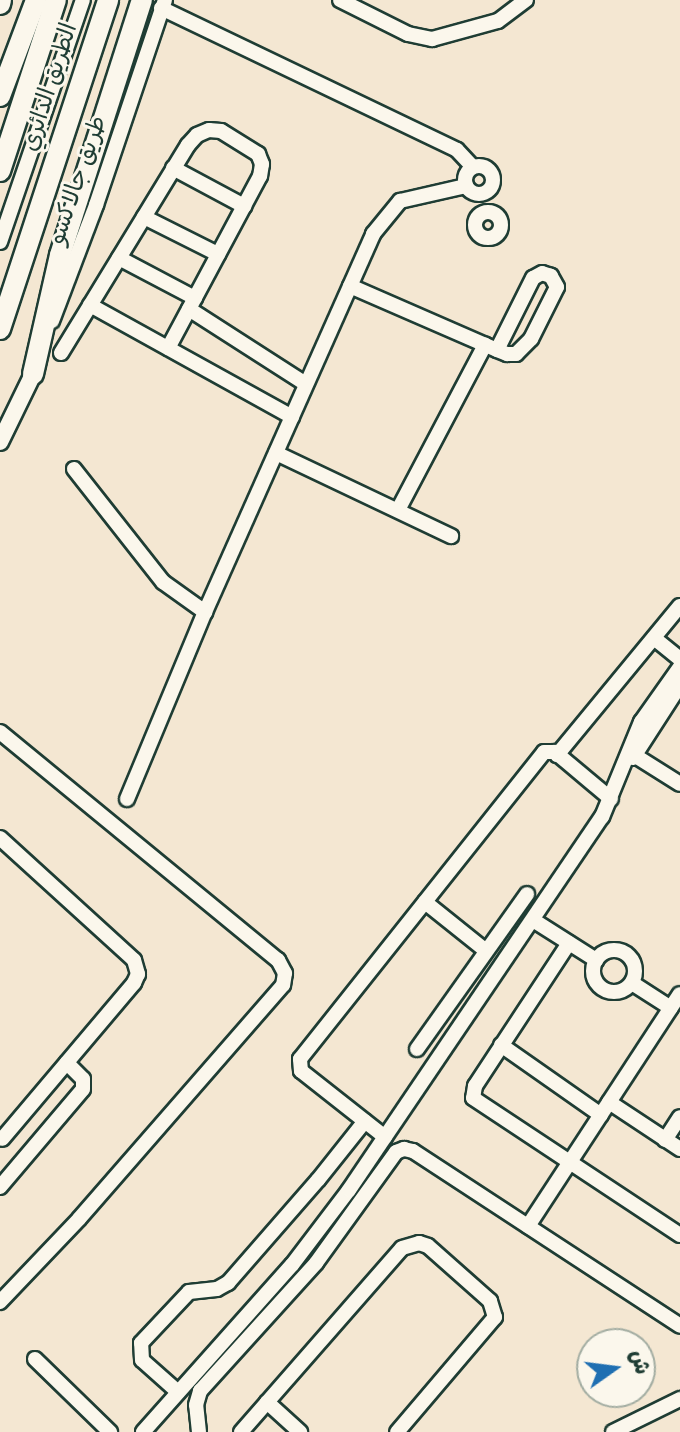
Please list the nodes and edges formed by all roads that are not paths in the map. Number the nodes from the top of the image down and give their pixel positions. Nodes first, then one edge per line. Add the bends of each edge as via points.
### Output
1 (36, 0) edge
2 (56, 0) edge
3 (83, 0) edge
4 (108, 0) edge
5 (142, 0) edge
6 (340, 0) edge
7 (526, 0) edge
8 (163, 4) edge
9 (0, 96) edge
10 (473, 167) junction
11 (173, 168) junction
12 (0, 171) edge
13 (466, 186) junction
14 (484, 194) junction
15 (244, 206) junction
16 (484, 213) dead end
17 (144, 217) junction
18 (0, 242) edge
19 (218, 254) junction
20 (119, 258) junction
21 (350, 286) junction
22 (192, 303) junction
23 (90, 305) junction
24 (0, 329) edge
25 (168, 348) junction
26 (491, 348) junction
27 (61, 353) dead end
28 (33, 374) junction
29 (306, 384) junction
30 (292, 417) junction
31 (0, 442) edge
32 (276, 453) junction
33 (74, 469) dead end
34 (398, 510) junction
35 (451, 536) dead end
36 (680, 606) edge
37 (205, 612) junction
38 (654, 638) junction
39 (680, 659) edge
40 (680, 667) edge
41 (680, 685) edge
42 (0, 732) edge
43 (557, 755) junction
44 (634, 755) junction
45 (621, 770) junction
46 (680, 784) edge
47 (127, 799) dead end
48 (611, 799) junction
49 (0, 838) edge
50 (527, 894) dead end
51 (425, 902) junction
52 (533, 920) junction
53 (569, 943) junction
54 (485, 950) junction
55 (596, 960) junction
56 (632, 983) junction
57 (680, 994) edge
58 (671, 1008) junction
59 (501, 1045) junction
60 (417, 1049) dead end
61 (67, 1063) junction
62 (605, 1109) junction
63 (680, 1117) edge
64 (365, 1121) junction
65 (385, 1137) junction
66 (1, 1138) edge
67 (665, 1140) junction
68 (680, 1149) edge
69 (25, 1158) junction
70 (569, 1163) junction
71 (0, 1187) edge
72 (528, 1226) junction
73 (680, 1235) edge
74 (0, 1302) edge
75 (680, 1326) edge
76 (35, 1359) dead end
77 (178, 1392) junction
78 (680, 1399) edge
79 (267, 1402) junction
80 (147, 1430) edge
81 (110, 1432) edge
82 (199, 1432) edge
83 (241, 1432) edge
84 (300, 1432) edge
85 (397, 1432) edge
86 (613, 1432) edge

1 - 9 highway, الطريق الدائري
2 - 12 highway, الطريق الدائري
3 - 18 street
4 - 24 highway, الطريق الدائري
5 - 28 highway via 60,255
6 - 7 street via 408,34 432,39 498,21
8 - 10 street via 457,150
8 - 28 street, طريق جالاكسو
10 - 13 street
10 - 14 street via 481,166 492,175
11 - 15 street
11 - 15 street via 197,135 221,131 249,146 262,164
11 - 17 street
13 - 14 street
13 - 21 street via 400,201 373,234
14 - 16 street
15 - 19 street
17 - 19 street
17 - 20 street
19 - 22 street
20 - 22 street
20 - 23 street
21 - 26 street
21 - 29 street
22 - 25 street
22 - 29 street
23 - 25 street
23 - 27 street
25 - 30 street
26 - 26 street via 507,354 524,350 557,287 551,276 533,278
26 - 34 street
28 - 31 main road
29 - 30 street
30 - 32 street
32 - 34 street
32 - 37 street
33 - 37 street via 163,582
34 - 35 street
36 - 38 street
37 - 47 street
38 - 39 street
38 - 43 street
40 - 45 street via 641,722
41 - 44 street
42 - 74 street via 278,960 285,973 283,985
43 - 48 street
43 - 51 street via 541,755
44 - 45 street
44 - 46 street
45 - 48 street
48 - 52 street
49 - 61 street via 137,964 134,983
50 - 54 street
51 - 54 street
51 - 64 street via 299,1061 301,1071
52 - 53 street
52 - 65 street
53 - 55 street
53 - 59 street
54 - 60 street
55 - 56 street via 611,951 628,955 634,966
55 - 56 street via 594,977 605,991 623,991
56 - 58 street
57 - 58 street
58 - 62 street
59 - 62 street
59 - 70 street via 473,1098
61 - 66 street
61 - 69 street via 82,1076 83,1089
62 - 67 street
62 - 70 street
63 - 67 street
64 - 65 street
64 - 77 street via 228,1283 189,1292 141,1343 142,1360
65 - 77 street via 300,1255
66 - 69 street
67 - 68 street
69 - 71 street
70 - 72 street
70 - 73 street
72 - 75 street
72 - 82 street via 413,1151 400,1150 316,1263 200,1391
76 - 81 street
77 - 80 street
78 - 86 street
79 - 83 street
79 - 84 street
79 - 85 street via 402,1248 419,1243 490,1301 495,1317

